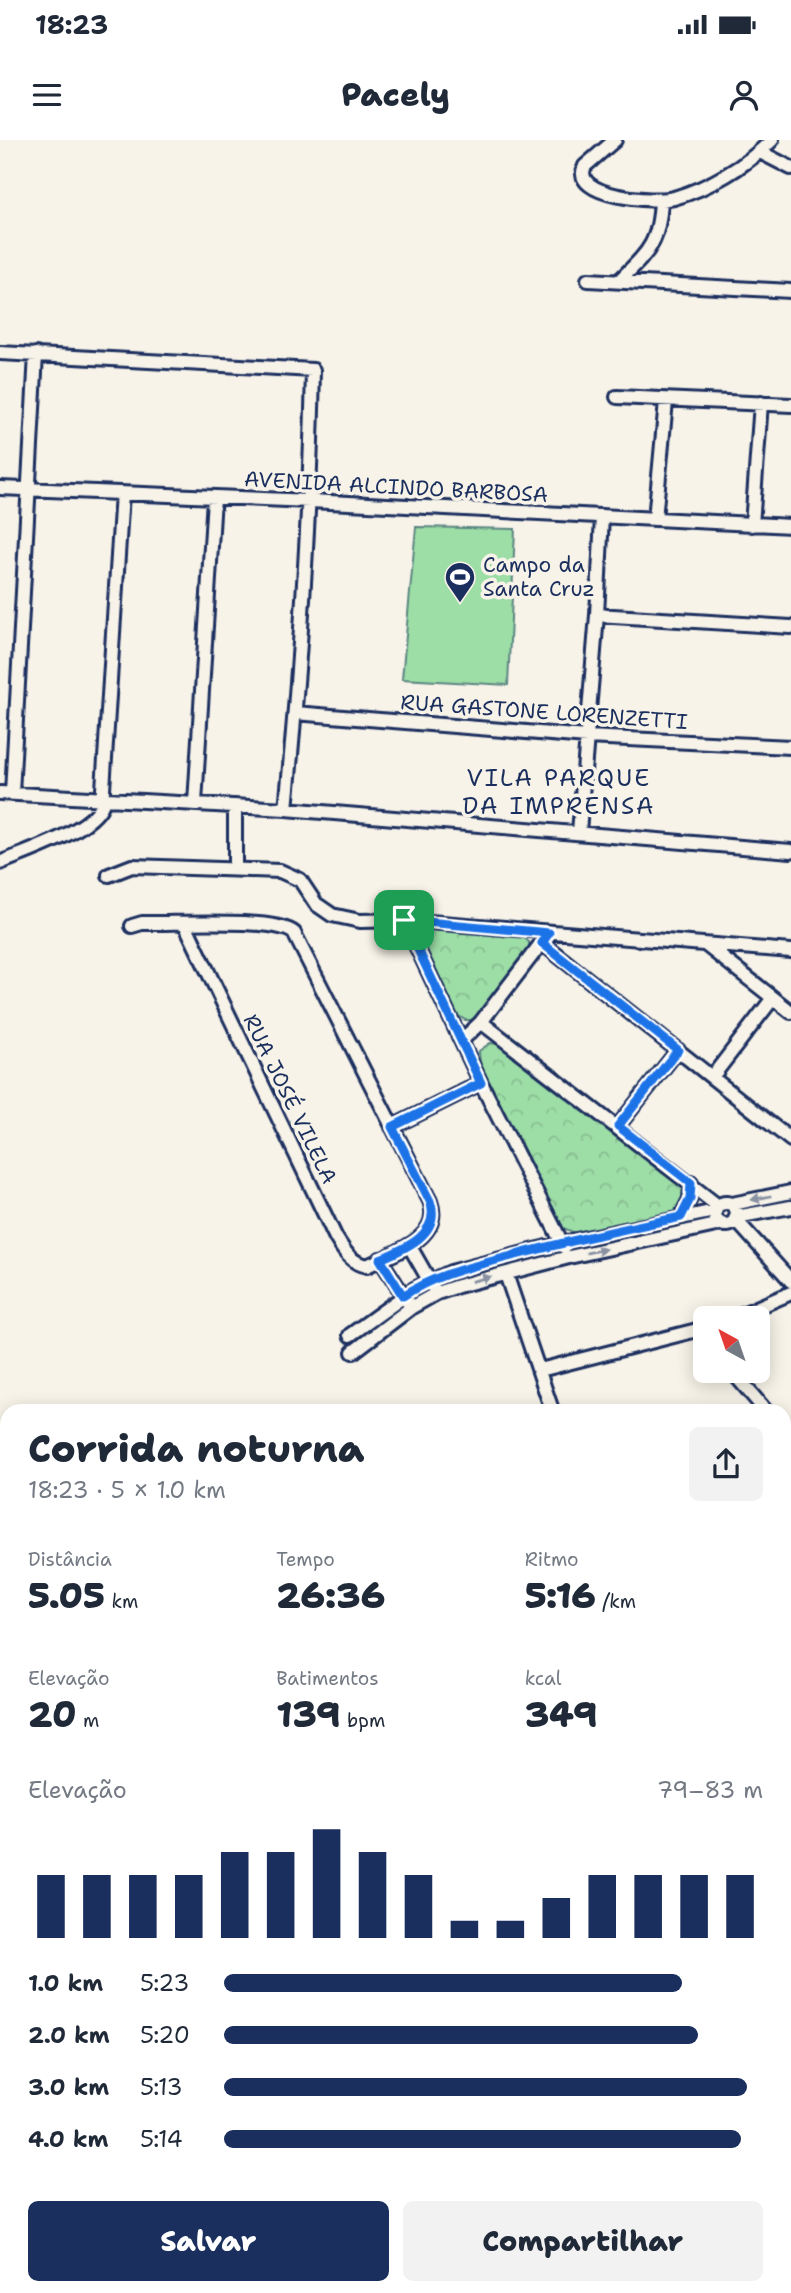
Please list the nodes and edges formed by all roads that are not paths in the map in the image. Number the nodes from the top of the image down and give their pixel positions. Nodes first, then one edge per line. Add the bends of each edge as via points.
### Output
1 (615, 140) edge
2 (772, 140) edge
3 (760, 152) junction
4 (791, 168) edge
5 (661, 200) junction
6 (588, 280) dead end
7 (618, 282) junction
8 (791, 291) edge
9 (0, 353) edge
10 (37, 354) junction
11 (617, 397) dead end
12 (666, 401) junction
13 (761, 403) junction
14 (791, 405) edge
15 (0, 488) edge
16 (29, 490) junction
17 (122, 493) junction
18 (214, 498) junction
19 (310, 501) junction
20 (602, 516) junction
21 (654, 519) junction
22 (752, 525) junction
23 (791, 526) edge
24 (597, 615) junction
25 (791, 627) edge
26 (295, 713) junction
27 (587, 737) junction
28 (791, 747) edge
29 (6, 793) edge
30 (104, 797) junction
31 (195, 803) junction
32 (235, 806) junction
33 (286, 809) junction
34 (579, 832) junction
35 (791, 851) edge
36 (0, 863) edge
37 (235, 868) junction
38 (109, 875) dead end
39 (404, 920) junction
40 (185, 924) junction
41 (132, 926) dead end
42 (545, 938) junction
43 (706, 946) junction
44 (791, 951) edge
45 (773, 998) junction
46 (791, 1012) edge
47 (481, 1021) junction
48 (462, 1040) junction
49 (678, 1050) junction
50 (712, 1077) junction
51 (481, 1083) junction
52 (618, 1126) junction
53 (392, 1127) junction
54 (791, 1140) edge
55 (691, 1183) junction
56 (791, 1192) edge
57 (791, 1207) edge
58 (727, 1211) junction
59 (681, 1217) junction
60 (562, 1243) junction
61 (409, 1245) junction
62 (569, 1257) junction
63 (380, 1259) junction
64 (506, 1274) junction
65 (428, 1280) junction
66 (791, 1281) edge
67 (437, 1293) junction
68 (791, 1293) edge
69 (403, 1296) junction
70 (761, 1306) edge
71 (412, 1307) junction
72 (350, 1335) dead end
73 (693, 1335) edge
74 (353, 1352) dead end
75 (540, 1370) junction
76 (742, 1383) edge
77 (550, 1404) edge
78 (760, 1404) edge

1 - 5 street via 585,166 582,177 594,188
2 - 3 street
3 - 4 street
3 - 5 street via 697,189
5 - 7 street via 655,240
6 - 7 street
7 - 8 street
9 - 10 street
10 - 16 street
10 - 19 street via 313,370
11 - 12 street
12 - 13 street
12 - 21 street
13 - 14 street
13 - 22 street
15 - 16 street, AVENIDA ALCINDO BARBOSA
16 - 17 street, AVENIDA ALCINDO BARBOSA
16 - 29 street
17 - 18 street, AVENIDA ALCINDO BARBOSA
17 - 30 street
18 - 19 street, AVENIDA ALCINDO BARBOSA
18 - 31 street
19 - 20 street, AVENIDA ALCINDO BARBOSA
19 - 26 street
20 - 21 street, AVENIDA ALCINDO BARBOSA
20 - 24 street
21 - 22 street, AVENIDA ALCINDO BARBOSA
22 - 23 street, AVENIDA ALCINDO BARBOSA
24 - 25 street
24 - 27 street
26 - 27 street, RUA GASTONE LORENZETTI
26 - 33 street
27 - 28 street, RUA GASTONE LORENZETTI
27 - 34 street
29 - 30 street
30 - 31 street
30 - 36 street via 97,815 87,822
31 - 32 street
32 - 33 street
32 - 37 street
33 - 34 street
34 - 35 street
37 - 38 street via 132,866
37 - 39 street via 290,874 325,912 342,918
39 - 42 street
39 - 48 street
40 - 41 street
40 - 53 street via 275,925 298,937
40 - 63 street, RUA JOSÉ VILELA via 336,1238 348,1256 362,1265
42 - 43 street
42 - 47 street
42 - 49 street
43 - 44 street
43 - 45 street
45 - 46 street
45 - 50 street
47 - 48 street
47 - 52 street
48 - 51 street
49 - 50 street
49 - 52 street
50 - 54 street
51 - 53 street
51 - 60 street
52 - 55 street
53 - 61 street via 432,1208 429,1227
55 - 58 street
55 - 59 street via 690,1199
56 -> 58 street
57 - 58 street
58 - 59 street
62 -> 58 street via 721,1224 715,1217
58 - 66 street
59 - 60 street
60 - 62 street
60 - 65 street
61 - 63 street
61 - 65 street
62 - 64 street
63 - 69 street
67 -> 64 street
64 - 75 street
65 - 67 street
65 - 69 street
67 - 71 street
68 - 70 street
69 - 71 street
69 - 72 street
71 - 74 street
73 - 75 street
75 - 77 street
76 - 78 street

